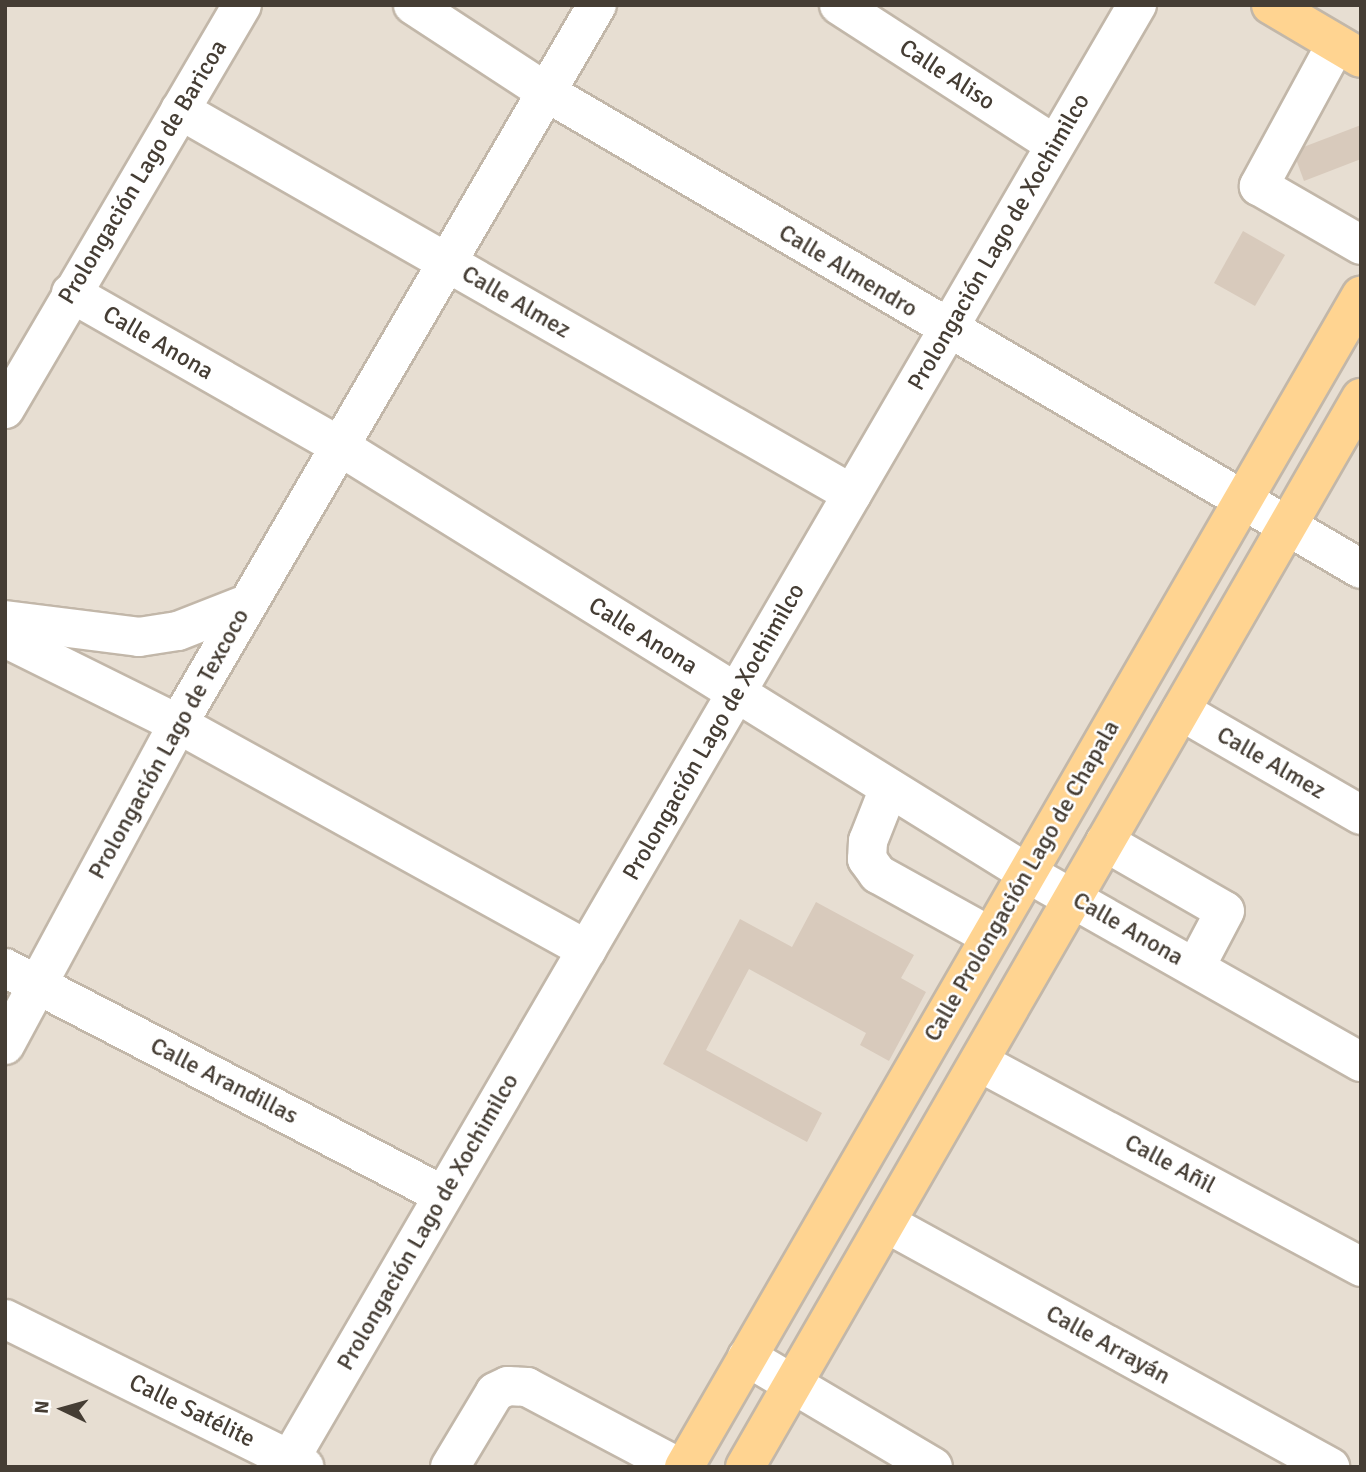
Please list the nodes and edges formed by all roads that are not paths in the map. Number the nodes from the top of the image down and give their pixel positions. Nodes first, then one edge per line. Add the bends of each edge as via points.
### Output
1 (242, 5) edge
2 (413, 5) edge
3 (597, 5) edge
4 (839, 5) edge
5 (1137, 5) edge
6 (1271, 5) edge
7 (1348, 51) edge
8 (546, 92) junction
9 (180, 110) junction
10 (1055, 145) junction
11 (1361, 245) edge
12 (447, 262) junction
13 (71, 293) junction
14 (1361, 296) edge
15 (947, 330) junction
16 (1361, 398) edge
17 (5, 409) edge
18 (339, 446) junction
19 (852, 495) junction
20 (1242, 501) junction
21 (1287, 526) junction
22 (1361, 569) edge
23 (247, 604) junction
24 (5, 620) edge
25 (5, 638) edge
26 (736, 694) junction
27 (1181, 711) junction
28 (178, 724) junction
29 (889, 788) junction
30 (1361, 815) edge
31 (1105, 842) junction
32 (1027, 873) junction
33 (1073, 898) junction
34 (990, 936) junction
35 (587, 950) junction
36 (1195, 968) junction
37 (20, 976) edge
38 (5, 1045) edge
39 (979, 1062) junction
40 (1361, 1062) edge
41 (443, 1195) junction
42 (886, 1223) junction
43 (1361, 1267) edge
44 (5, 1319) edge
45 (747, 1357) junction
46 (794, 1384) junction
47 (297, 1463) edge
48 (450, 1467) edge
49 (678, 1467) edge
50 (684, 1467) edge
51 (746, 1467) edge
52 (933, 1467) edge
53 (1330, 1467) edge

1 - 9 street, Prolongación Lago de Baricoa
2 - 8 street, Calle Almendro
3 - 8 street, Prolongación Lago de Texcoco
4 - 10 street, Calle Aliso
5 - 10 street, Prolongación Lago de Xochimilco
6 - 7 main road
7 - 11 street via 1259,186
8 - 12 street, Prolongación Lago de Texcoco
8 - 15 street, Calle Almendro
9 - 12 street, Calle Almez
9 - 13 street, Prolongación Lago de Baricoa
10 - 15 street, Prolongación Lago de Xochimilco
12 - 18 street, Prolongación Lago de Texcoco
12 - 19 street, Calle Almez
13 - 17 street, Prolongación Lago de Baricoa
13 - 18 street, Calle Anona
14 - 20 main road, Calle Prolongación Lago de Chapala
15 - 19 street, Prolongación Lago de Xochimilco
15 - 20 street, Calle Almendro
16 - 21 main road
18 - 23 street, Prolongación Lago de Texcoco
18 - 26 street, Calle Anona
19 - 26 street, Prolongación Lago de Xochimilco
20 - 21 street, Calle Almendro
20 - 32 main road, Calle Prolongación Lago de Chapala
21 - 22 street, Calle Almendro
21 - 27 main road
23 - 24 street via 178,631 139,637
23 - 28 street, Prolongación Lago de Texcoco
25 - 28 street
26 - 29 street, Calle Anona
26 - 35 street, Prolongación Lago de Xochimilco
27 - 30 street, Calle Almez
27 - 31 main road
28 - 35 street
28 - 37 street, Prolongación Lago de Texcoco
29 - 32 street, Calle Anona
29 - 34 street via 868,841 867,859 878,874
31 - 33 main road
31 - 36 street via 1225,911
32 - 33 street, Calle Anona
32 - 34 main road, Calle Prolongación Lago de Chapala
33 - 36 street, Calle Anona
33 - 39 main road
34 - 45 main road, Calle Prolongación Lago de Chapala
35 - 41 street, Prolongación Lago de Xochimilco
36 - 40 street, Calle Anona
37 - 38 street, Prolongación Lago de Texcoco
37 - 41 street, Calle Arandillas
39 - 42 main road
39 - 43 street, Calle Añil
41 - 47 street, Prolongación Lago de Xochimilco
42 - 46 main road
42 - 53 street, Calle Arrayán
44 - 47 street, Calle Satélite
45 - 46 street
45 - 50 main road, Calle Prolongación Lago de Chapala
46 - 51 main road
46 - 52 street
48 - 49 street via 495,1392 508,1385 527,1387

